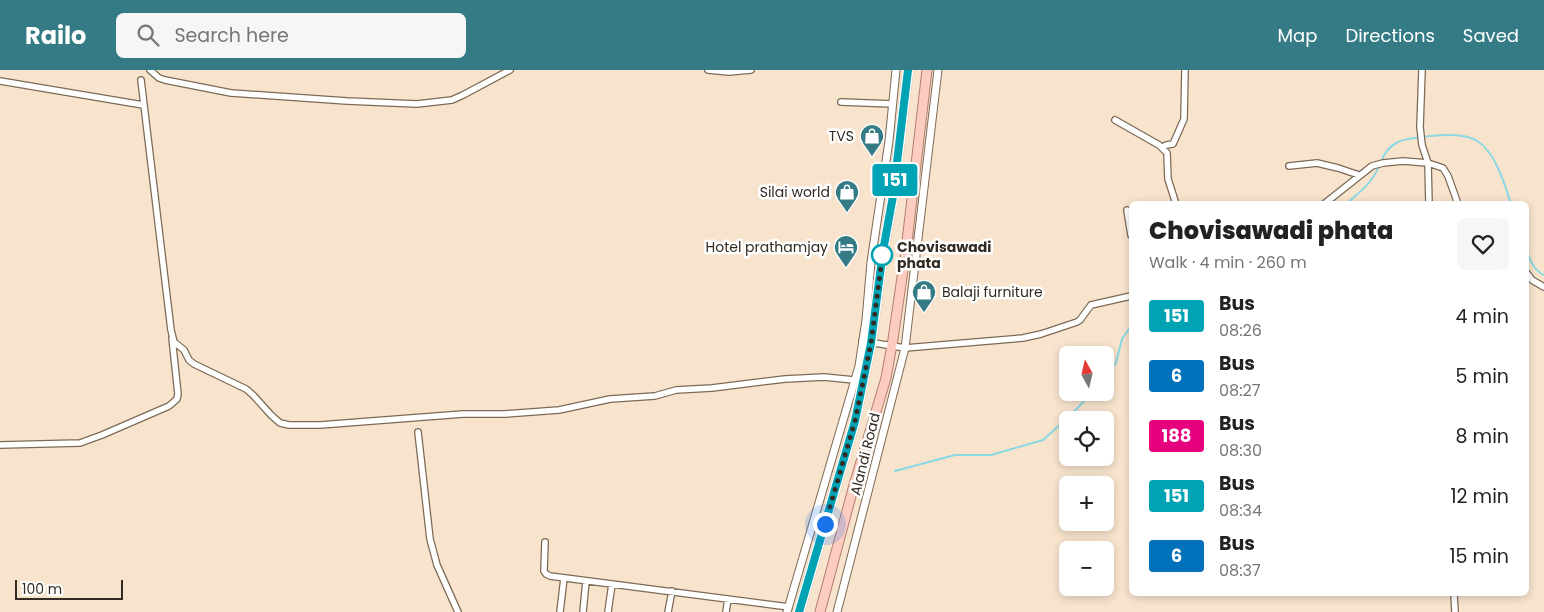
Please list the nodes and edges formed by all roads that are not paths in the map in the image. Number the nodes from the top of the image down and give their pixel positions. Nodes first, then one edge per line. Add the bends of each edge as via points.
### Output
1 (150, 70) edge
2 (510, 70) edge
3 (708, 70) edge
4 (751, 70) edge
5 (896, 70) edge
6 (908, 70) edge
7 (927, 70) edge
8 (938, 70) edge
9 (1185, 70) edge
10 (1422, 70) edge
11 (141, 80) dead end
12 (0, 81) edge
13 (840, 102) dead end
14 (893, 104) junction
15 (143, 105) junction
16 (1115, 120) dead end
17 (1163, 147) junction
18 (1428, 163) junction
19 (1288, 166) dead end
20 (1359, 175) junction
21 (1175, 201) edge
22 (1328, 201) edge
23 (1429, 201) edge
24 (1457, 201) edge
25 (1128, 210) dead end
26 (1129, 218) edge
27 (1529, 276) edge
28 (1544, 287) edge
29 (1129, 296) edge
30 (172, 336) junction
31 (867, 342) junction
32 (892, 342) junction
33 (905, 348) junction
34 (854, 380) junction
35 (418, 432) dead end
36 (0, 445) edge
37 (545, 542) dead end
38 (564, 578) junction
39 (586, 581) junction
40 (612, 584) junction
41 (672, 591) junction
42 (1454, 596) edge
43 (728, 599) junction
44 (788, 610) edge
45 (458, 612) edge
46 (560, 612) edge
47 (583, 612) edge
48 (608, 612) edge
49 (668, 612) edge
50 (726, 612) edge
51 (799, 612) edge
52 (820, 612) edge
53 (836, 612) edge
54 (1454, 612) edge

1 - 2 street via 165,80 221,92 402,104 452,100
3 - 4 street
5 - 14 street
6 - 31 main road via 894,187
7 - 32 main road
8 - 33 street, Alandi Road
9 - 17 street via 1184,119 1173,144
10 - 18 street via 1420,126
11 - 15 street
12 - 15 street
13 - 14 street
14 - 31 street via 871,262
15 - 30 street
16 - 17 street
17 - 21 street via 1167,153 1168,179
18 - 20 street via 1383,163
18 - 23 street
18 - 24 street via 1443,168
19 - 20 street via 1317,163
20 - 22 street
25 - 26 street
27 - 28 street
29 - 33 street via 1091,305 1077,322 1041,334
30 - 34 street via 194,364 246,389 277,421 289,426 575,408 610,399 655,396 676,390 814,377
30 - 36 street via 178,394 169,406 80,443
31 - 32 street
31 - 34 street
31 - 51 main road via 855,421
32 - 33 street
32 - 52 main road via 886,378
33 - 53 street, Alandi Road
34 - 44 street
35 - 45 street via 430,539 437,566
37 - 38 street via 544,571 550,576
38 - 39 street
38 - 46 street
39 - 40 street
39 - 47 street
40 - 41 street
40 - 48 street
41 - 43 street
41 - 49 street
42 - 54 street
43 - 44 street
43 - 50 street

